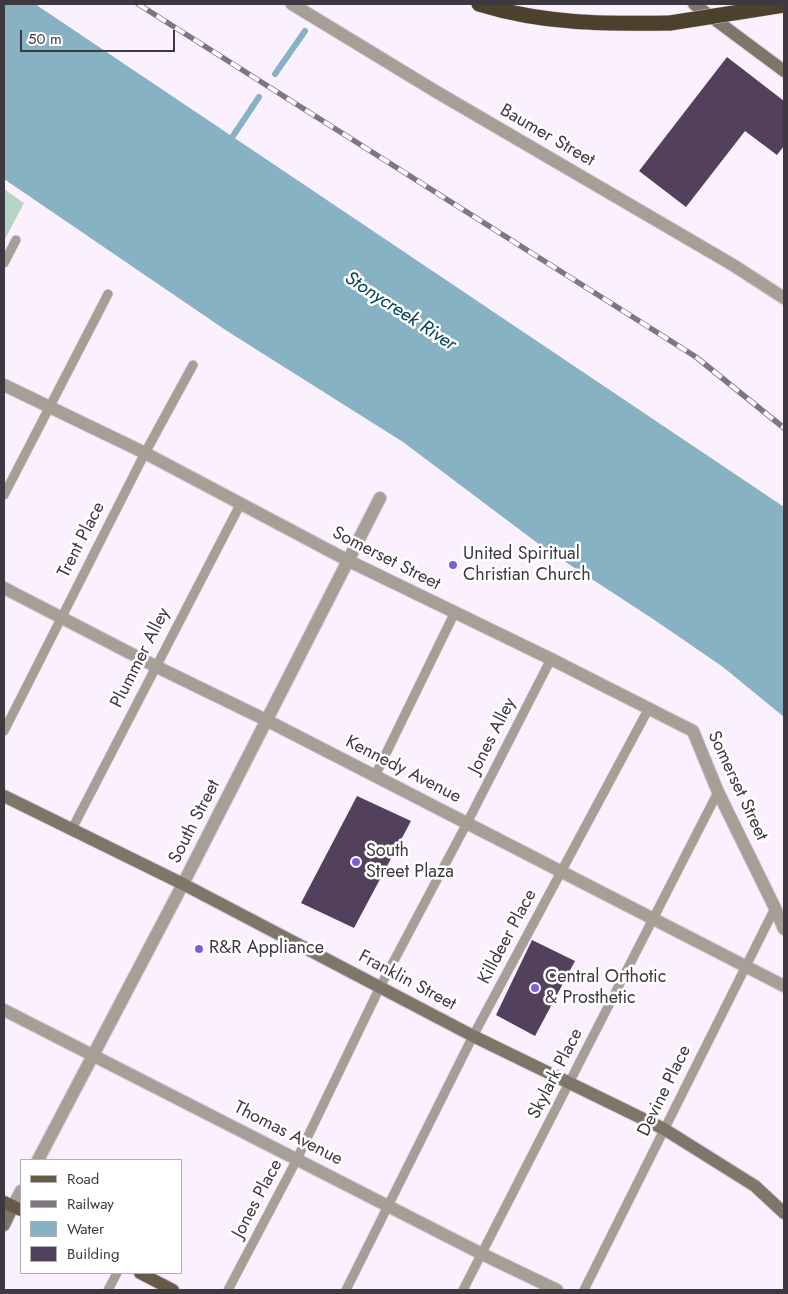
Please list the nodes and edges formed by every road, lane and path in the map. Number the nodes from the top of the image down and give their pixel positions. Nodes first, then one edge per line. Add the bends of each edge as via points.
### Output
1 (292, 4) edge
2 (479, 4) edge
3 (694, 4) edge
4 (784, 5) edge
5 (784, 71) edge
6 (16, 240) dead end
7 (4, 263) edge
8 (108, 294) dead end
9 (784, 298) edge
10 (193, 365) dead end
11 (4, 385) edge
12 (48, 407) junction
13 (145, 453) junction
14 (4, 495) edge
15 (380, 498) dead end
16 (240, 502) junction
17 (348, 560) junction
18 (4, 588) edge
19 (454, 612) junction
20 (61, 617) junction
21 (551, 659) junction
22 (156, 666) junction
23 (649, 708) junction
24 (266, 720) junction
25 (4, 731) edge
26 (375, 776) junction
27 (718, 792) junction
28 (4, 796) edge
29 (467, 823) junction
30 (72, 829) junction
31 (560, 872) junction
32 (183, 884) junction
33 (775, 908) junction
34 (654, 918) junction
35 (784, 929) edge
36 (745, 966) junction
37 (784, 986) edge
38 (380, 987) junction
39 (4, 1010) edge
40 (474, 1036) junction
41 (94, 1055) junction
42 (570, 1083) junction
43 (664, 1129) junction
44 (297, 1158) junction
45 (39, 1159) edge
46 (20, 1193) edge
47 (390, 1205) junction
48 (13, 1206) edge
49 (784, 1213) edge
50 (4, 1225) edge
51 (482, 1254) junction
52 (116, 1274) edge
53 (142, 1274) edge
54 (108, 1290) edge
55 (173, 1290) edge
56 (228, 1290) edge
57 (346, 1290) edge
58 (463, 1290) edge
59 (557, 1290) edge
60 (584, 1290) edge

1 - 9 street, Baumer Street
2 - 4 highway, bridge via 549,20 597,24 670,23
3 - 5 street
6 - 7 lane
8 - 12 lane
10 - 13 lane, Trent Place
11 - 12 street, Somerset Street
12 - 13 street, Somerset Street
12 - 14 lane
13 - 16 street, Somerset Street
13 - 20 lane, Trent Place
15 - 17 street, South Street
16 - 17 street, Somerset Street
16 - 22 lane, Plummer Alley
17 - 19 street, Somerset Street
17 - 24 street, South Street
18 - 20 street, Kennedy Avenue
19 - 21 street, Somerset Street
19 - 26 lane
20 - 22 street, Kennedy Avenue
20 - 25 lane, Trent Place
21 - 23 street, Somerset Street
21 - 29 lane, Jones Alley
22 - 24 street, Kennedy Avenue
22 - 30 lane, Plummer Alley
23 - 27 street, Somerset Street via 693,731
23 - 31 lane, Killdeer Place
24 - 26 street, Kennedy Avenue
24 - 32 street, South Street
26 - 29 street, Kennedy Avenue
27 - 33 street, Somerset Street
27 - 34 lane, Skylark Place
28 - 30 street, Franklin Street
29 - 31 street, Kennedy Avenue
29 - 38 lane, Jones Alley
30 - 32 street, Franklin Street
31 - 34 street, Kennedy Avenue
31 - 40 lane, Killdeer Place
32 - 38 street, Franklin Street
32 - 41 street, South Street
33 - 35 street, Somerset Street
33 - 36 lane, Devine Place
34 - 36 street, Kennedy Avenue
34 - 42 lane, Skylark Place
36 - 37 street, Kennedy Avenue
36 - 43 lane, Devine Place
38 - 40 street, Franklin Street
38 - 44 lane, Jones Place
39 - 41 street, Thomas Avenue
40 - 42 street, Franklin Street
40 - 47 lane, Killdeer Place
41 - 44 street, Thomas Avenue
41 - 45 street, South Street
42 - 43 street, Franklin Street
42 - 51 lane, Skylark Place
43 - 49 street, Franklin Street via 755,1186
43 - 60 lane, Devine Place
44 - 47 street, Thomas Avenue
44 - 56 lane, Jones Place
46 - 48 street
47 - 51 street, Thomas Avenue
47 - 57 lane, Killdeer Place
48 - 50 street
51 - 58 lane, Skylark Place
51 - 59 street, Thomas Avenue
52 - 54 lane
53 - 55 main road

